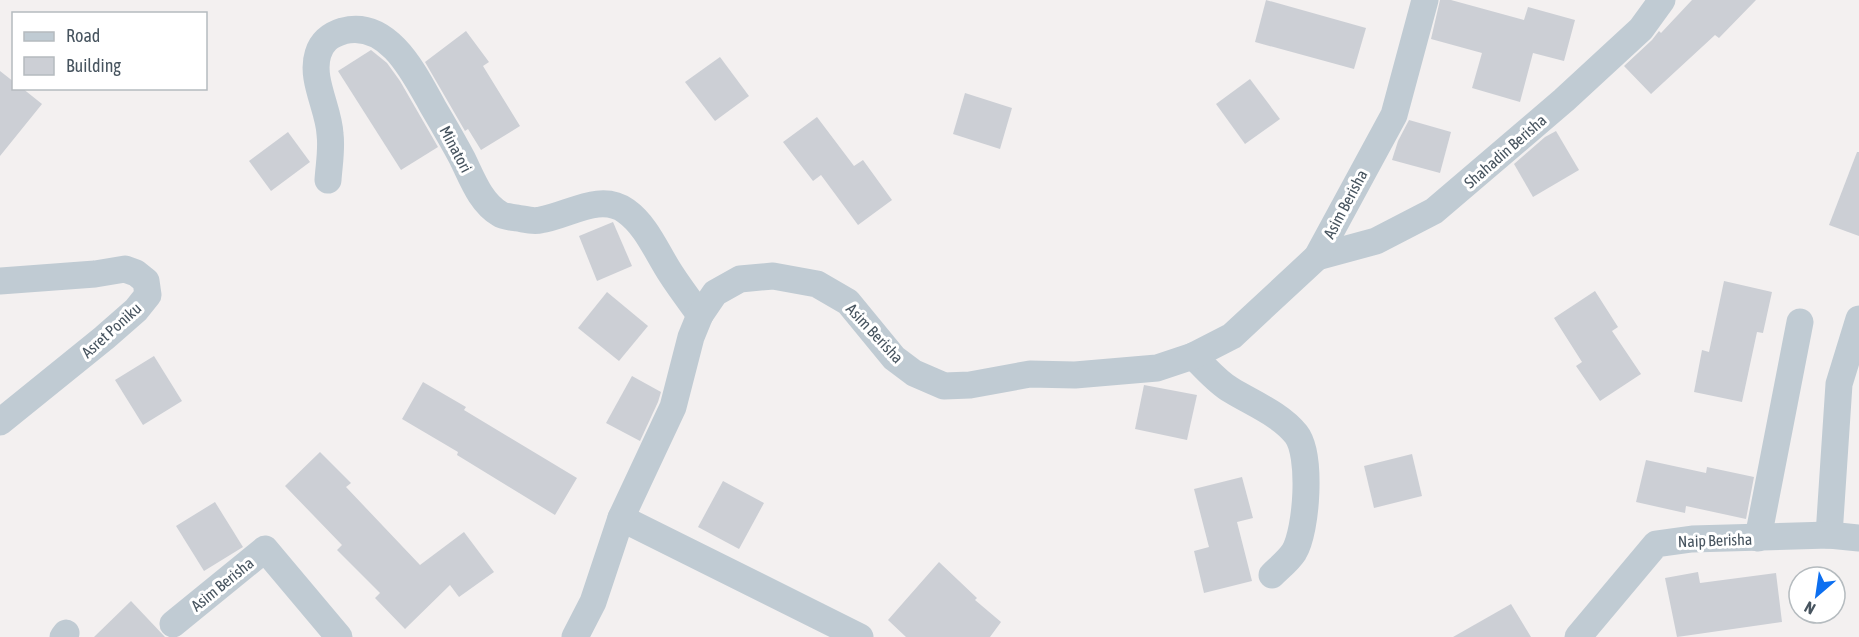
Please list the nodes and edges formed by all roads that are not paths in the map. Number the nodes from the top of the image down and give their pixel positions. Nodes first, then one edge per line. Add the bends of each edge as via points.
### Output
1 (1425, 0) edge
2 (1662, 0) edge
3 (328, 180) dead end
4 (1317, 257) junction
5 (0, 281) edge
6 (700, 315) junction
7 (1859, 319) edge
8 (1800, 322) dead end
9 (1193, 356) junction
10 (0, 422) edge
11 (621, 518) junction
12 (1829, 535) junction
13 (1859, 537) edge
14 (1758, 538) junction
15 (1272, 576) dead end
16 (173, 624) dead end
17 (339, 637) edge
18 (575, 637) edge
19 (860, 637) edge
20 (1578, 637) edge

1 - 4 street, Asim Berisha via 1394,115
2 - 4 street, Shahadin Berisha via 1641,29 1434,211 1376,241
3 - 6 street, Minatori via 330,135 317,82 318,54 323,42 333,34 365,30 398,51 413,71 480,196 500,215 537,221 609,203 640,224
4 - 9 street, Asim Berisha via 1232,336
5 - 10 street, Asret Poniku via 125,269 146,281 148,296 104,338
6 - 9 street, Asim Berisha via 716,293 740,279 774,276 817,284 848,302 894,358 914,373 944,386 1030,374 1075,375 1157,368
6 - 11 street, Asim Berisha via 674,406
7 - 12 street via 1839,384
8 - 14 street
9 - 15 street via 1228,389 1279,419 1297,435 1305,467 1302,526 1294,552
11 - 18 street, Asim Berisha via 593,602
11 - 19 street
12 - 13 street, Naip Berisha
12 - 14 street, Naip Berisha
14 - 20 street, Naip Berisha via 1692,538 1656,544
16 - 17 street, Asim Berisha via 265,549

